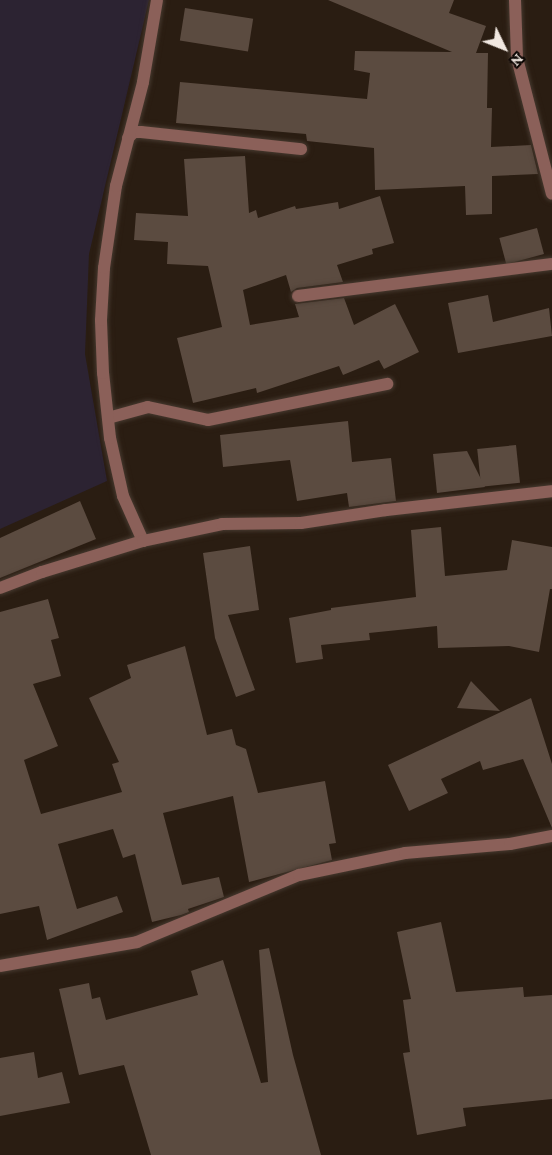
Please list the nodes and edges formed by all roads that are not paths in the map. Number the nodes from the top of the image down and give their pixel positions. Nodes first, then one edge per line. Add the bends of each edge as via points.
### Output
1 (157, 0) edge
2 (515, 0) edge
3 (128, 138) junction
4 (301, 149) dead end
5 (552, 194) edge
6 (552, 264) edge
7 (298, 296) dead end
8 (387, 384) dead end
9 (108, 418) junction
10 (552, 492) edge
11 (144, 542) junction
12 (0, 588) edge
13 (552, 836) edge
14 (0, 966) edge

1 - 3 street via 143,82
2 - 5 street via 517,58
3 - 4 street via 141,132
3 - 9 street via 116,186 104,279 101,331
6 - 7 street
8 - 9 street via 208,420 148,407
9 - 11 street via 123,496
10 - 11 street via 301,523 222,524
11 - 12 street
13 - 14 street via 510,844 405,853 299,874 137,942

